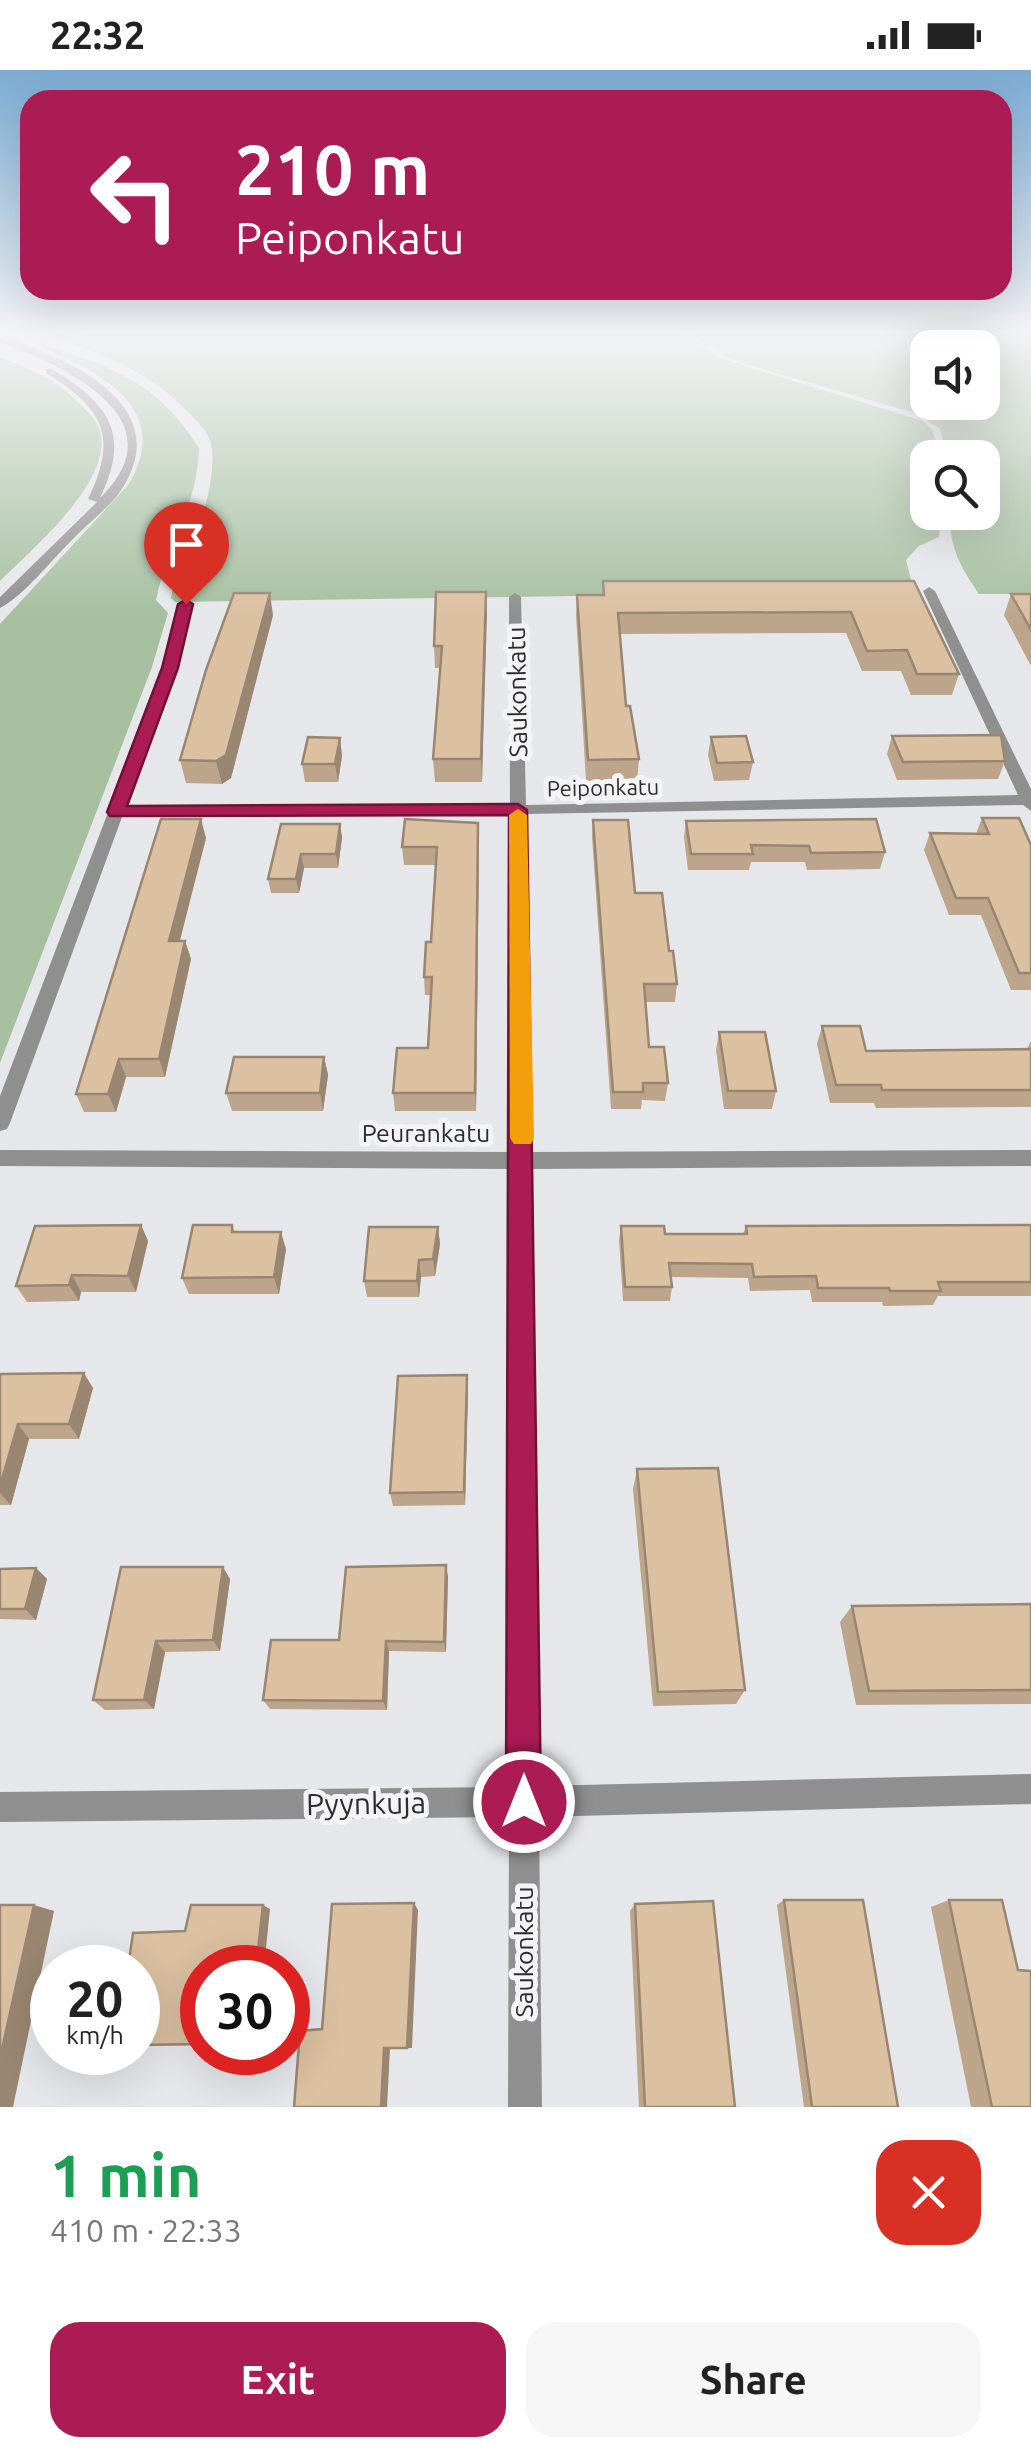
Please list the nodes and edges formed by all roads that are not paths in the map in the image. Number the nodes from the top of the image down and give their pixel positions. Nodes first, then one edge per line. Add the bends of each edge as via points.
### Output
1 (109, 428) edge
2 (130, 428) edge
3 (70, 534) junction
4 (929, 591) dead end
5 (516, 597) dead end
6 (0, 604) edge
7 (186, 604) dead end
8 (1030, 802) edge
9 (518, 810) junction
10 (116, 812) junction
11 (0, 1124) edge
12 (0, 1158) edge
13 (1031, 1158) edge
14 (522, 1161) junction
15 (1031, 1789) edge
16 (524, 1802) junction
17 (0, 1807) edge
18 (525, 2107) edge

1 - 3 street via 108,475
2 - 3 street via 127,471
3 - 6 street
4 - 8 street
5 - 9 street, Saukonkatu
7 - 10 street via 170,668
8 - 9 street, Peiponkatu
9 - 10 street, Peiponkatu
9 - 14 street, Saukonkatu
10 - 11 street
12 - 14 street, Peurankatu
13 - 14 street, Peurankatu
14 - 16 street, Saukonkatu
15 - 16 street, Pyynkuja
16 - 17 street, Pyynkuja
16 - 18 street, Saukonkatu

